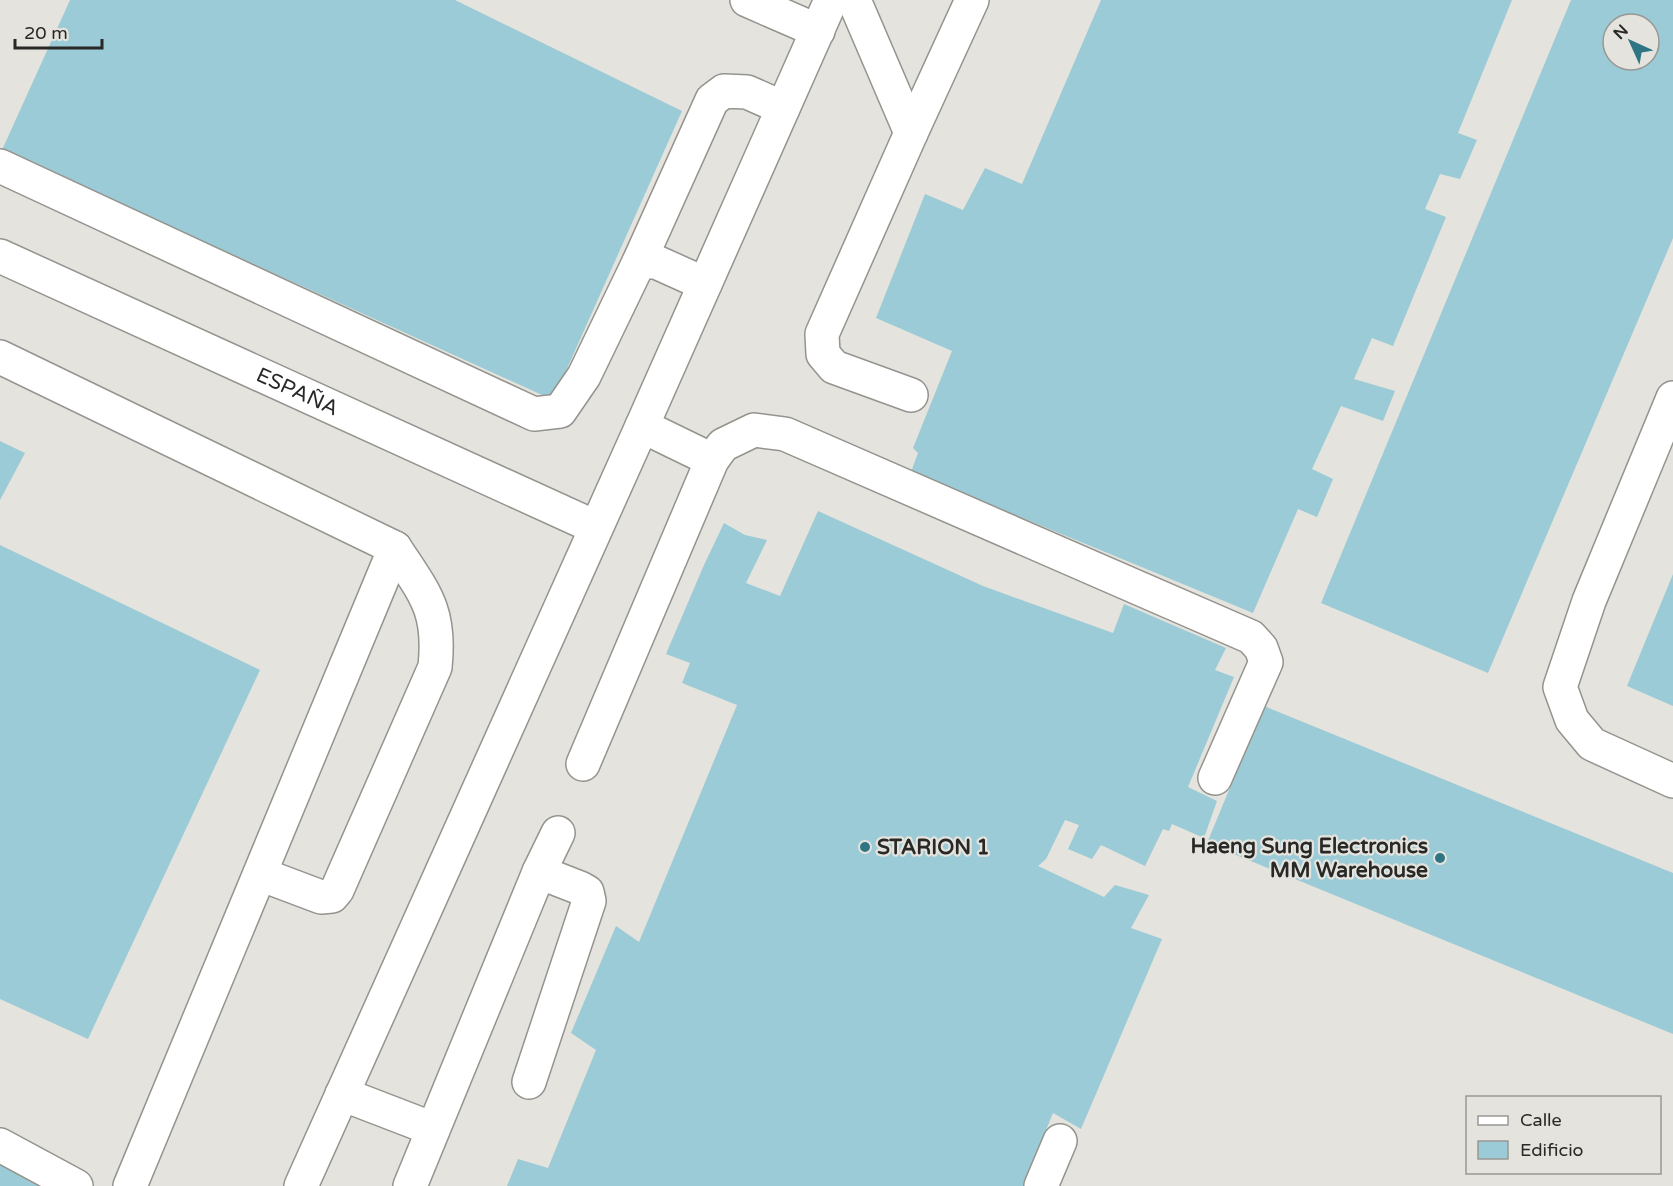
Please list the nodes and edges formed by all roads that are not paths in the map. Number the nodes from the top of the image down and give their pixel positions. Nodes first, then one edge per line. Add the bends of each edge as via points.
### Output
1 (747, 0) edge
2 (831, 0) edge
3 (854, 0) edge
4 (972, 0) edge
5 (818, 30) junction
6 (783, 108) junction
7 (911, 133) junction
8 (0, 166) edge
9 (0, 256) edge
10 (639, 262) junction
11 (705, 284) junction
12 (0, 357) edge
13 (911, 395) dead end
14 (1673, 398) edge
15 (642, 426) junction
16 (712, 460) junction
17 (595, 527) junction
18 (395, 548) junction
19 (583, 764) dead end
20 (1215, 778) dead end
21 (1673, 781) edge
22 (558, 833) dead end
23 (539, 872) junction
24 (260, 874) junction
25 (529, 1082) dead end
26 (342, 1094) junction
27 (433, 1129) junction
28 (1060, 1141) dead end
29 (0, 1145) edge
30 (76, 1186) edge
31 (130, 1186) edge
32 (301, 1186) edge
33 (410, 1186) edge
34 (1041, 1186) edge

1 - 5 main road
2 - 5 main road
3 - 7 main road
4 - 7 main road
5 - 6 main road
6 - 10 main road via 747,92 724,91 712,100
6 - 11 main road
7 - 13 main road via 822,334 823,354 834,367
8 - 10 main road via 534,414 560,411 584,376
9 - 17 main road, ESPAÑA
10 - 11 main road via 656,262
11 - 15 main road
12 - 18 main road
14 - 21 main road via 1589,601 1560,687 1572,720 1592,744
15 - 16 main road
15 - 17 main road
16 - 19 main road
16 - 20 main road via 723,445 754,430 785,434 1251,637 1266,662
17 - 26 main road
18 - 24 main road
18 - 24 main road via 425,594 434,616 435,667 332,896 321,897
22 - 23 main road
23 - 25 main road via 580,888 587,892 590,901
23 - 27 main road
24 - 31 main road
26 - 27 main road
26 - 32 main road
27 - 33 main road
28 - 34 main road
29 - 30 main road

